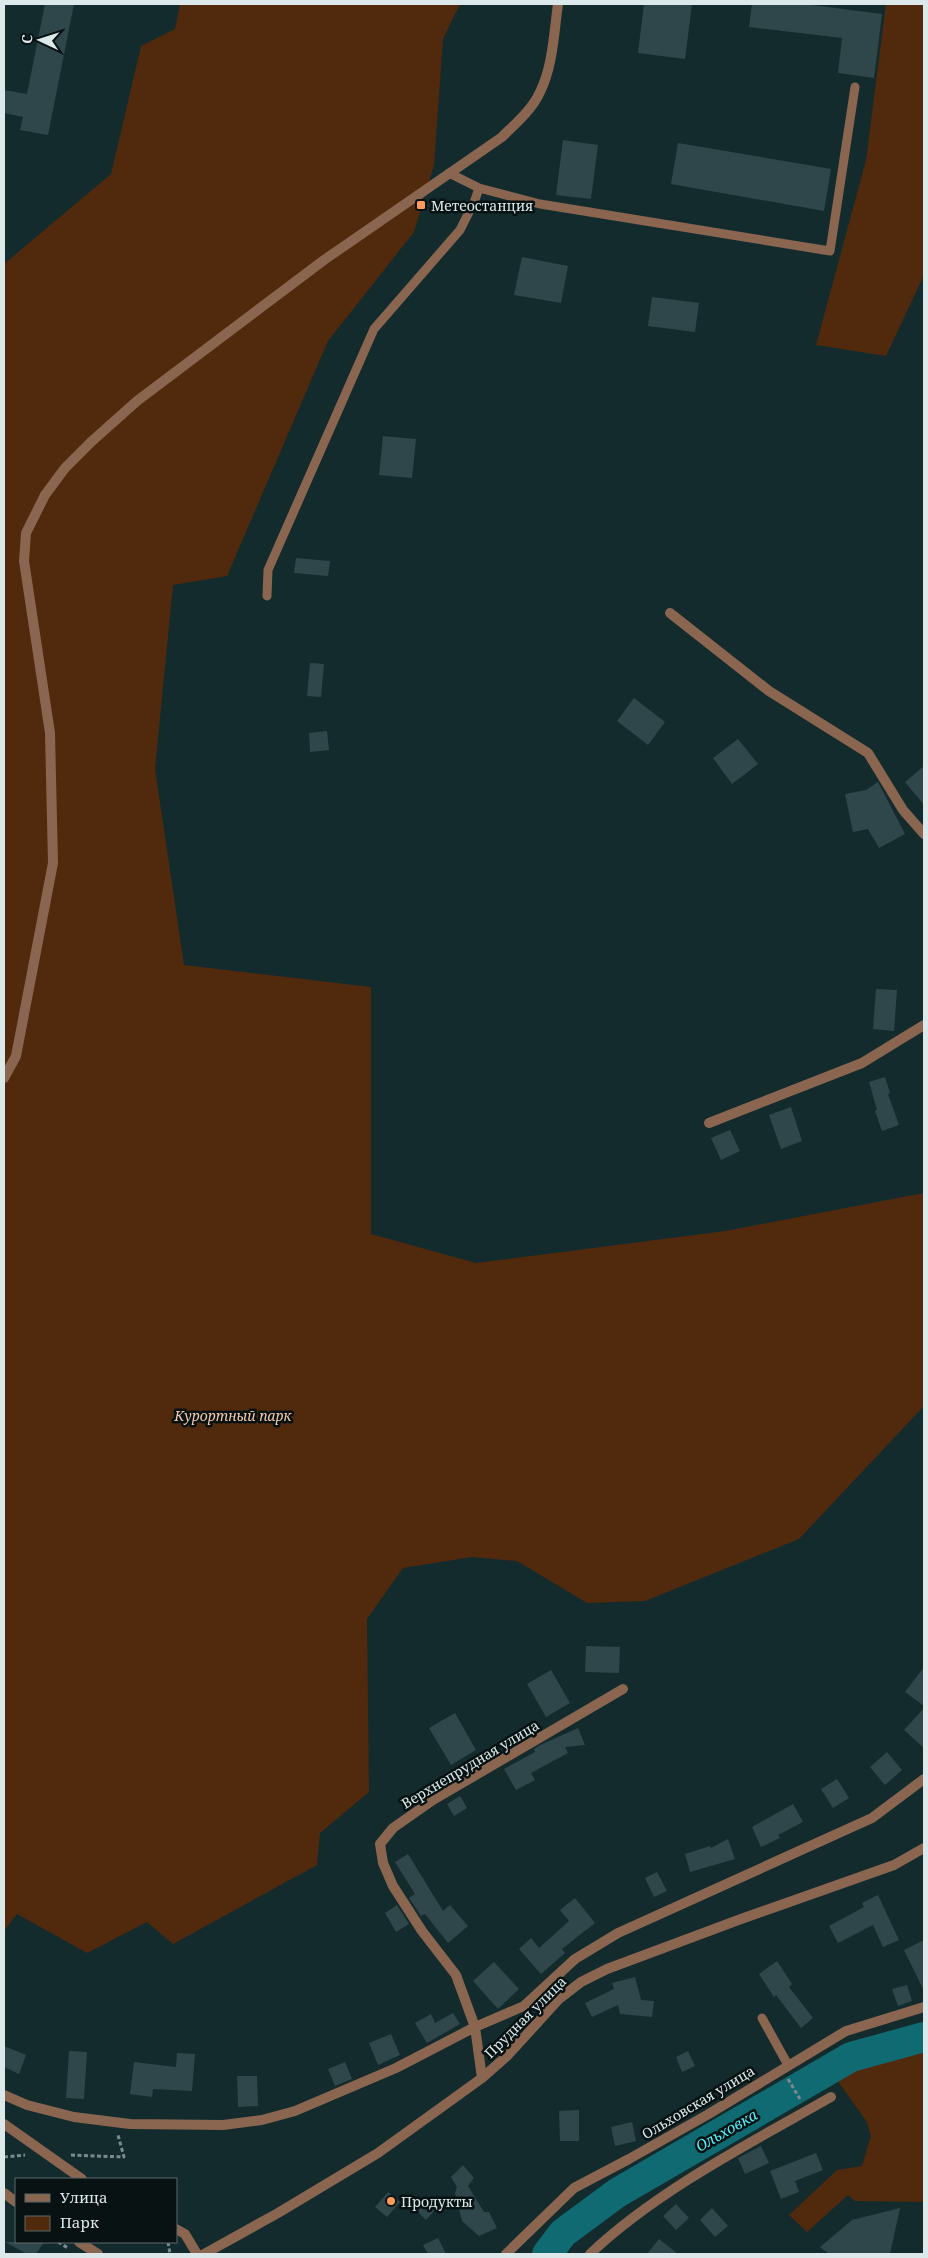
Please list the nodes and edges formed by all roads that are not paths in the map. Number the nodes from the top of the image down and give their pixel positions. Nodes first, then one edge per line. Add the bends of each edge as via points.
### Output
1 (558, 4) edge
2 (855, 87) dead end
3 (449, 173) junction
4 (479, 188) junction
5 (267, 596) dead end
6 (670, 613) dead end
7 (924, 834) edge
8 (924, 1025) edge
9 (4, 1078) edge
10 (709, 1123) dead end
11 (622, 1689) dead end
12 (924, 1779) edge
13 (924, 1848) edge
14 (924, 2007) edge
15 (762, 2018) dead end
16 (475, 2027) junction
17 (785, 2066) junction
18 (482, 2078) junction
19 (4, 2095) edge
20 (831, 2097) dead end
21 (4, 2124) edge
22 (81, 2178) edge
23 (4, 2194) edge
24 (15, 2201) edge
25 (178, 2230) edge
26 (80, 2243) edge
27 (98, 2254) edge
28 (197, 2254) edge
29 (204, 2254) edge
30 (506, 2254) edge
31 (590, 2254) edge

1 - 3 street via 540,93 526,114 502,137
2 - 4 lane via 830,251 540,204
3 - 4 lane
3 - 9 street via 324,260 137,401 65,468 45,495 26,534 24,561 50,733 54,863 16,1056
4 - 5 lane via 460,230 374,329 268,570
6 - 7 street via 769,691 868,753 903,810
8 - 10 street via 862,1063
11 - 16 street, Верхнепрудная улица via 433,1800 393,1828 380,1844 383,1863 393,1886 456,1975
12 - 16 street via 872,1818 618,1933 575,1958 524,2006
13 - 18 street, Прудная улица via 894,1865 607,1969 581,1982 559,1999 508,2055
14 - 17 street, Ольховская улица via 846,2031
15 - 17 lane
16 - 18 street, Верхнепрудная улица
16 - 19 street via 348,2090 262,2120 176,2126 115,2122 74,2117
17 - 30 street, Ольховская улица via 574,2188
18 - 29 street, Прудная улица via 378,2153
20 - 31 street via 722,2159 651,2206
21 - 22 street
23 - 24 street
25 - 28 street via 185,2234
26 - 27 street

